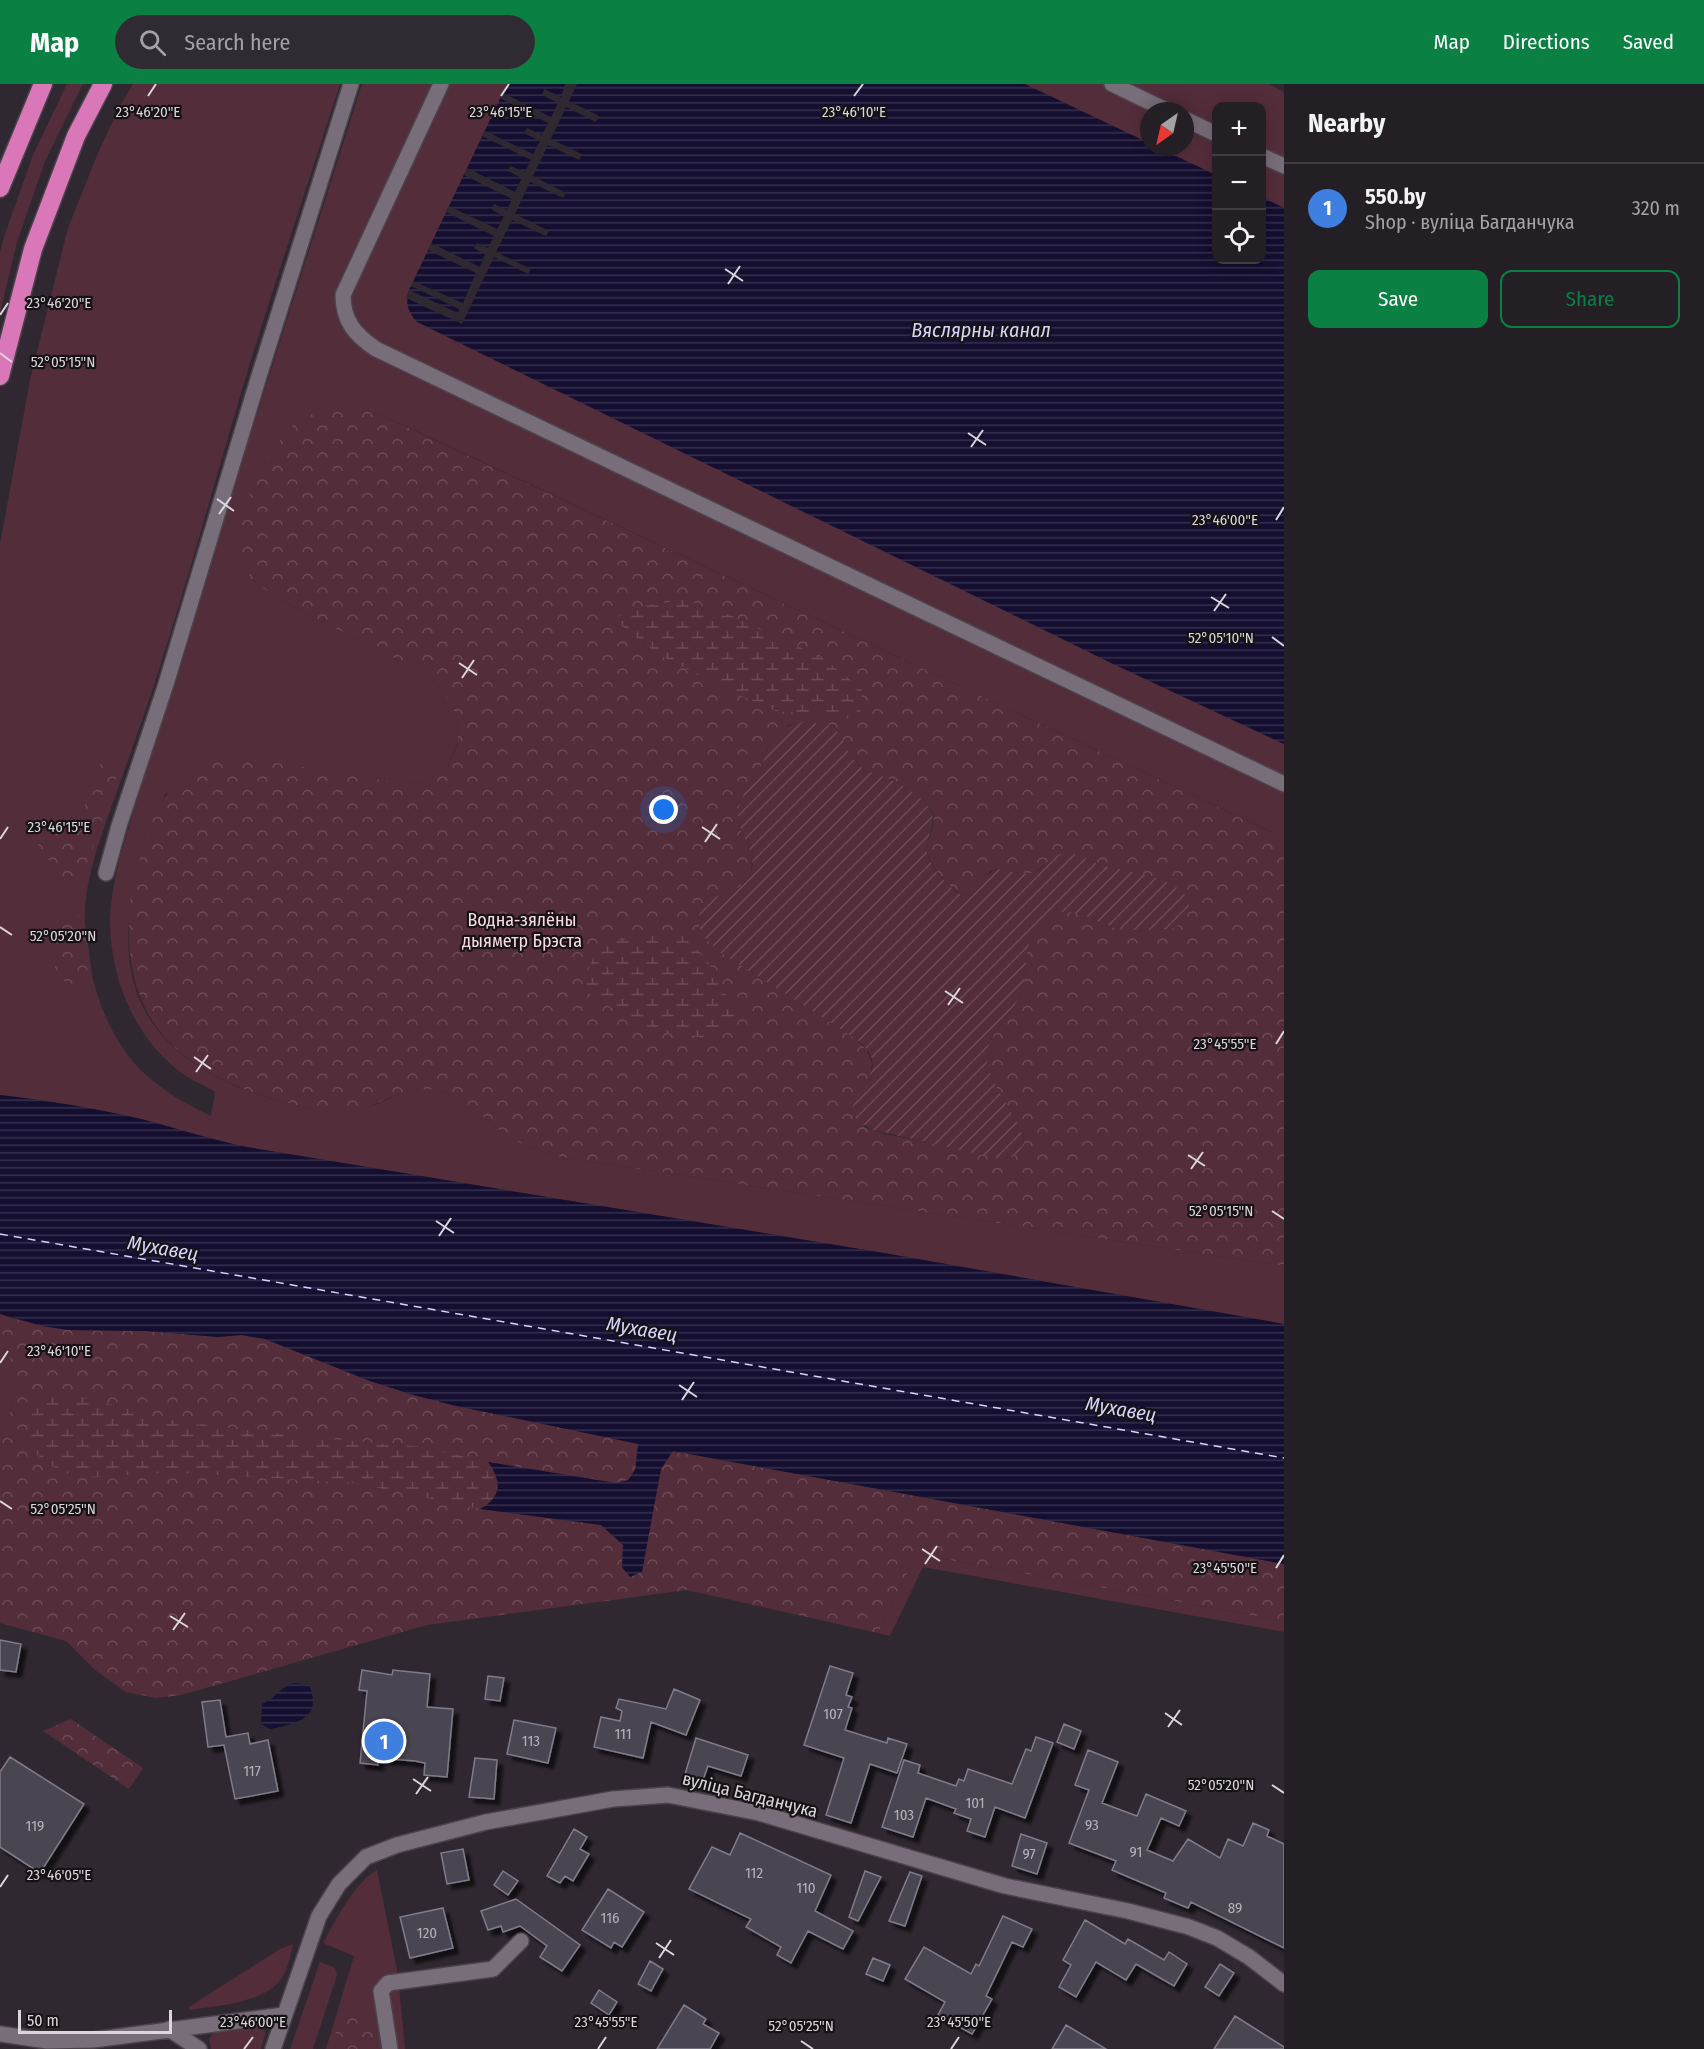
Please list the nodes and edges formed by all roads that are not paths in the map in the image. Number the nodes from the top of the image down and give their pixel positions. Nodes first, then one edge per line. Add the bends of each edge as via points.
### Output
1 (43, 84) edge
2 (103, 84) edge
3 (351, 84) edge
4 (441, 84) edge
5 (1112, 84) edge
6 (1149, 102) edge
7 (1194, 123) edge
8 (1212, 132) edge
9 (1266, 158) edge
10 (1284, 166) edge
11 (0, 188) edge
12 (0, 376) edge
13 (1284, 784) edge
14 (106, 873) dead end
15 (521, 1941) dead end
16 (1284, 1984) edge
17 (284, 2015) junction
18 (169, 2029) junction
19 (0, 2034) edge
20 (199, 2049) edge
21 (273, 2049) edge
22 (390, 2049) edge

1 - 11 highway
2 - 12 highway via 76,136 33,249
3 - 14 street
4 - 13 street via 343,295 346,320 363,341
5 - 6 street
7 - 8 street
9 - 10 street
15 - 22 street via 493,1969 388,1983 381,1991
16 - 17 street, вуліца Багданчука via 1249,1957 1189,1927 996,1883 759,1813 668,1795 613,1799 486,1822 366,1857 339,1884 323,1908
17 - 18 street
17 - 21 street, вуліца Багданчука
18 - 19 street via 93,2040 47,2041
18 - 20 street

